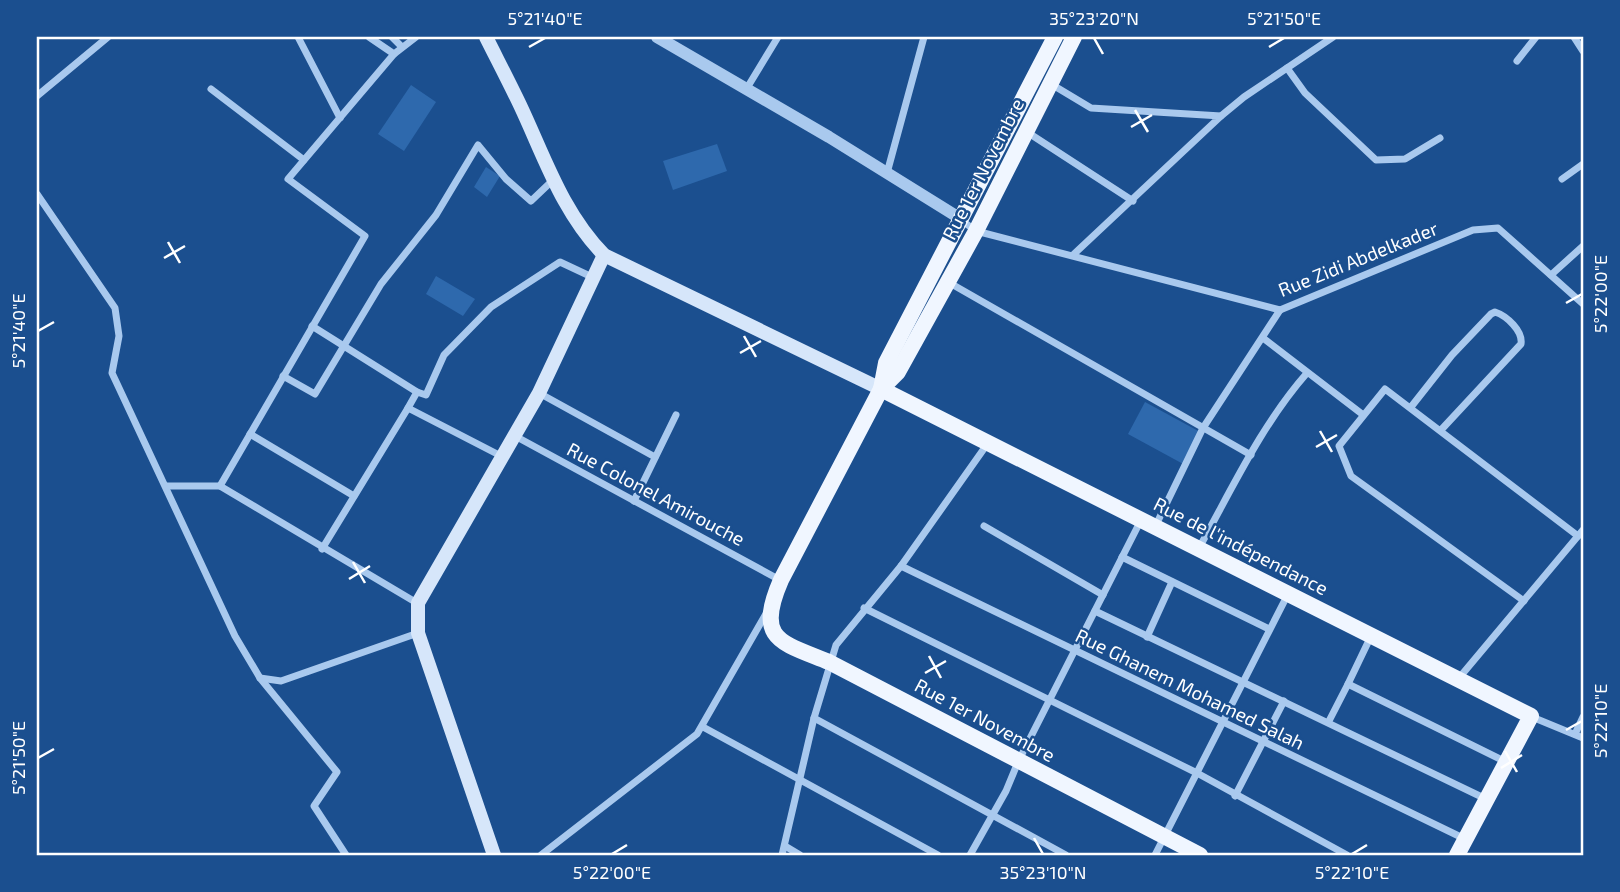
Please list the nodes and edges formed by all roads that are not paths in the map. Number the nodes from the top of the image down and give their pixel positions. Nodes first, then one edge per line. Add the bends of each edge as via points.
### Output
1 (108, 37) edge
2 (298, 37) edge
3 (369, 37) edge
4 (392, 37) edge
5 (416, 37) edge
6 (486, 37) edge
7 (778, 37) edge
8 (924, 37) edge
9 (1055, 37) edge
10 (1074, 37) edge
11 (1334, 37) edge
12 (1536, 37) edge
13 (1574, 37) edge
14 (661, 38) edge
15 (402, 47) junction
16 (1583, 51) edge
17 (394, 54) junction
18 (1517, 61) dead end
19 (1287, 68) junction
20 (1050, 84) junction
21 (747, 88) junction
22 (211, 89) dead end
23 (37, 96) edge
24 (1221, 116) junction
25 (340, 118) junction
26 (1026, 132) junction
27 (1440, 138) dead end
28 (304, 160) junction
29 (1582, 168) edge
30 (887, 173) junction
31 (1562, 179) dead end
32 (552, 181) junction
33 (37, 194) edge
34 (1133, 201) junction
35 (961, 219) junction
36 (976, 231) junction
37 (1583, 246) edge
38 (1074, 254) junction
39 (604, 255) junction
40 (1550, 275) junction
41 (592, 277) junction
42 (948, 282) junction
43 (1583, 304) edge
44 (1280, 310) junction
45 (312, 326) junction
46 (1263, 338) junction
47 (343, 347) junction
48 (1307, 373) junction
49 (284, 376) junction
50 (881, 389) junction
51 (417, 392) junction
52 (540, 393) junction
53 (1411, 407) junction
54 (408, 408) junction
55 (1362, 414) junction
56 (676, 415) dead end
57 (1203, 428) junction
58 (1441, 430) junction
59 (250, 435) junction
60 (515, 436) junction
61 (989, 443) junction
62 (1251, 455) junction
63 (504, 457) junction
64 (655, 457) junction
65 (166, 486) junction
66 (220, 486) junction
67 (354, 496) junction
68 (634, 500) junction
69 (1148, 523) junction
70 (984, 526) dead end
71 (1581, 533) edge
72 (1198, 548) junction
73 (322, 549) junction
74 (1122, 557) junction
75 (901, 566) junction
76 (781, 580) junction
77 (1172, 582) junction
78 (1289, 593) junction
79 (1103, 595) junction
80 (1524, 601) junction
81 (418, 603) junction
82 (769, 608) junction
83 (864, 608) junction
84 (1095, 611) junction
85 (1269, 629) junction
86 (418, 633) junction
87 (1372, 635) junction
88 (1147, 637) junction
89 (1075, 650) junction
90 (829, 662) junction
91 (260, 678) junction
92 (1459, 678) junction
93 (1243, 683) junction
94 (1348, 684) junction
95 (1049, 699) junction
96 (1284, 701) junction
97 (1531, 716) junction
98 (1583, 717) edge
99 (814, 718) junction
100 (1329, 721) junction
101 (1223, 725) junction
102 (703, 727) junction
103 (1575, 734) junction
104 (1583, 738) edge
105 (1262, 741) junction
106 (1018, 762) junction
107 (1506, 762) junction
108 (1197, 774) junction
109 (800, 780) junction
110 (1235, 796) junction
111 (1486, 800) junction
112 (992, 815) junction
113 (1165, 838) junction
114 (1465, 839) junction
115 (785, 846) junction
116 (550, 848) junction
117 (346, 855) edge
118 (494, 855) edge
119 (541, 855) edge
120 (556, 855) edge
121 (782, 855) edge
122 (800, 855) edge
123 (938, 855) edge
124 (970, 855) edge
125 (1066, 855) edge
126 (1155, 855) edge
127 (1200, 855) edge
128 (1347, 855) edge
129 (1457, 855) edge

1 - 23 street
2 - 25 street
3 - 17 street
4 - 15 street
5 - 15 street
6 - 32 main road
7 - 21 street
8 - 30 street
9 - 35 main road
10 - 20 main road, Rue 1er Novembre
11 - 19 street
12 - 18 street
13 - 16 street
14 - 21 street
15 - 17 street
17 - 25 street
19 - 24 street
19 - 27 street via 1305,93 1376,160 1405,159
20 - 24 street via 1091,108
20 - 26 main road, Rue 1er Novembre
21 - 30 street
22 - 28 street
24 - 34 street
25 - 28 street
26 - 34 street
26 - 36 main road, Rue 1er Novembre
28 - 45 street via 288,179 365,236
29 - 31 street
30 - 35 street
32 - 39 main road via 586,236
32 - 47 street via 531,201 478,145 436,215 381,284
33 - 65 street via 115,308 119,336 111,373
34 - 38 street
35 - 36 street, Rue Zidi Abdelkader
35 - 50 main road via 886,363
36 - 38 street, Rue Zidi Abdelkader
36 - 42 main road, Rue 1er Novembre
37 - 40 street
38 - 44 street, Rue Zidi Abdelkader
39 - 41 main road
39 - 50 main road
40 - 43 street, Rue Zidi Abdelkader
40 - 44 street, Rue Zidi Abdelkader via 1497,228 1473,230
41 - 51 street via 559,262 491,307 444,355 426,395
41 - 52 main road
42 - 50 main road, Rue 1er Novembre via 898,372
42 - 57 street
44 - 46 street
45 - 47 street
45 - 49 street
46 - 48 street
46 - 57 street
47 - 49 street via 315,394
47 - 51 street
48 - 55 street
48 - 62 street
49 - 59 street
50 - 61 main road, Rue de l'indépendance
50 - 76 main road
51 - 54 street
52 - 60 main road
52 - 64 street
53 - 55 street via 1385,389
53 - 58 street
53 - 58 street via 1491,314 1503,316 1520,334 1521,344
54 - 63 street
54 - 67 street
55 - 80 street via 1339,446 1351,476
56 - 64 street
57 - 62 street
57 - 69 street
58 - 71 street
59 - 66 street
59 - 67 street
60 - 63 main road
60 - 68 street, Rue Colonel Amirouche
61 - 69 main road, Rue de l'indépendance
61 - 75 street
62 - 72 street
63 - 81 main road
64 - 68 street
65 - 66 street
65 - 91 street via 235,636
66 - 73 street
67 - 73 street
68 - 76 street, Rue Colonel Amirouche
69 - 72 main road, Rue de l'indépendance
69 - 74 street
70 - 79 street
71 - 80 street
72 - 78 main road, Rue de l'indépendance
73 - 81 street
74 - 77 street
74 - 79 street
75 - 83 street
75 - 89 street, Rue Ghanem Mohamed Salah
76 - 82 main road
77 - 85 street
77 - 88 street
78 - 85 street
78 - 87 main road, Rue de l'indépendance
79 - 84 street
80 - 92 street
81 - 86 main road
82 - 90 main road, Rue 1er Novembre via 770,624 781,642
82 - 102 street
83 - 90 street via 844,631
83 - 95 street
84 - 88 street
84 - 89 street
85 - 93 street
86 - 91 street via 281,681
86 - 118 main road
87 - 92 main road, Rue de l'indépendance
87 - 94 street
88 - 93 street
89 - 95 street
89 - 101 street, Rue Ghanem Mohamed Salah
90 - 99 street
90 - 106 main road, Rue 1er Novembre
91 - 117 street via 337,772 314,806
92 - 97 main road, Rue de l'indépendance
93 - 96 street
93 - 101 street
94 - 100 street
94 - 107 street
95 - 106 street
95 - 108 street
96 - 100 street
96 - 105 street
97 - 103 street, Rue de l'indépendance
97 - 107 main road
98 - 103 street
99 - 109 street
99 - 112 street
100 - 111 street
101 - 105 street, Rue Ghanem Mohamed Salah
101 - 108 street
102 - 109 street
102 - 116 street via 686,745
103 - 104 street, Rue de l'indépendance
105 - 110 street
105 - 114 street, Rue Ghanem Mohamed Salah
106 - 112 street
106 - 113 main road, Rue 1er Novembre
107 - 111 main road
108 - 110 street
108 - 113 street
109 - 115 street
109 - 123 street
110 - 128 street
111 - 114 main road
112 - 124 street
112 - 125 street
113 - 126 street
113 - 127 main road, Rue 1er Novembre
114 - 129 main road
115 - 121 street
115 - 122 street
116 - 119 street
116 - 120 street

